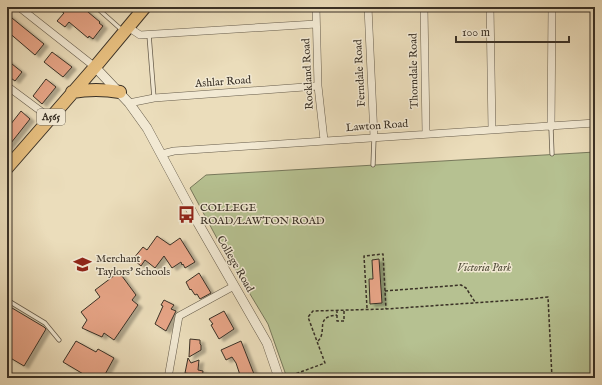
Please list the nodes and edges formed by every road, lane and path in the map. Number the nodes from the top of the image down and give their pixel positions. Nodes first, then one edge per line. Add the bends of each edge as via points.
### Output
1 (19, 7) edge
2 (96, 7) edge
3 (145, 7) edge
4 (316, 7) edge
5 (368, 7) edge
6 (424, 7) edge
7 (490, 7) edge
8 (552, 7) edge
9 (316, 24) junction
10 (126, 29) junction
11 (149, 35) junction
12 (95, 67) junction
13 (7, 86) edge
14 (318, 86) junction
15 (72, 92) junction
16 (120, 92) junction
17 (154, 98) junction
18 (129, 103) junction
19 (50, 118) junction
20 (595, 123) edge
21 (551, 127) junction
22 (492, 130) junction
23 (426, 134) junction
24 (374, 137) junction
25 (324, 140) junction
26 (162, 154) junction
27 (552, 154) dead end
28 (373, 165) dead end
29 (7, 168) edge
30 (234, 286) junction
31 (385, 291) junction
32 (7, 300) edge
33 (475, 302) junction
34 (366, 309) junction
35 (386, 309) junction
36 (337, 310) junction
37 (344, 310) junction
38 (337, 315) junction
39 (59, 340) dead end
40 (318, 341) junction
41 (168, 378) edge
42 (279, 378) edge
43 (285, 378) edge
44 (552, 378) edge

1 - 12 street
2 - 10 lane
3 - 10 highway, A565
4 - 9 street, Rockland Road
5 - 24 street, Ferndale Road
6 - 23 street, Thorndale Road
7 - 22 street
8 - 21 street
9 - 11 street
9 - 14 street, Rockland Road
10 - 11 street via 140,35
10 - 12 highway, A565
11 - 17 lane
12 - 15 highway, A565
12 - 16 street, College Road
13 - 19 street
14 - 17 street, Ashlar Road
14 - 25 street, Rockland Road
15 - 16 highway via 107,89
15 - 19 highway, A565
16 - 18 street, College Road
17 - 18 street, Ashlar Road
18 - 26 street, College Road
19 - 29 highway, A565
20 - 21 street, Lawton Road
21 - 22 street, Lawton Road
21 - 27 lane
22 - 23 street, Lawton Road
23 - 24 street, Lawton Road
24 - 25 street, Lawton Road
24 - 28 lane
25 - 26 street, Lawton Road
26 - 30 street, College Road
30 - 41 street via 179,316
30 - 42 street, College Road via 267,343
31 - 33 path via 461,285
31 - 34 path via 383,254 364,256
31 - 35 path
32 - 39 lane via 45,322
33 - 35 path
33 - 44 path via 548,297
34 - 35 path
34 - 37 path
36 - 37 path
36 - 38 path
36 - 40 path via 313,311 308,317
37 - 38 path via 344,321 337,321
38 - 40 path via 331,315 323,322 322,335
40 - 43 path via 325,363

